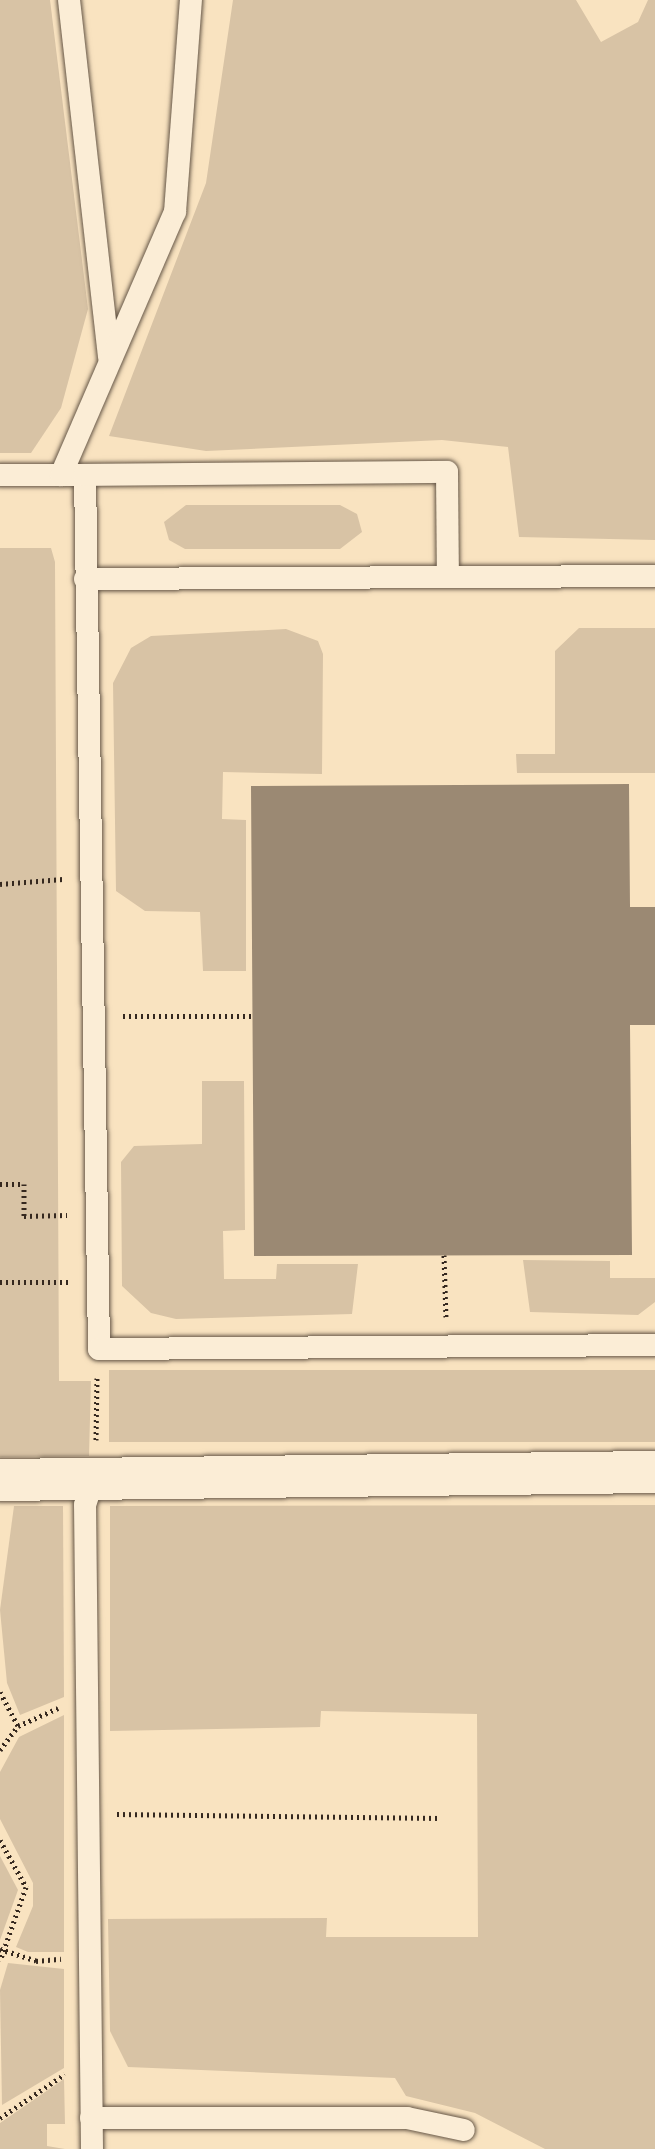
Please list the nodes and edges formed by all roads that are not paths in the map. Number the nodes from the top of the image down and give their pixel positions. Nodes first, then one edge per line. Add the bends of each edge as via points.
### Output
1 (69, 0) edge
2 (191, 0) edge
3 (109, 359) junction
4 (0, 475) edge
5 (61, 475) junction
6 (85, 475) junction
7 (655, 576) edge
8 (448, 577) junction
9 (85, 579) junction
10 (655, 1345) edge
11 (655, 1472) edge
12 (94, 1478) junction
13 (0, 1480) edge
14 (91, 2118) junction
15 (464, 2130) dead end
16 (92, 2149) edge

1 - 3 lane
2 - 3 lane via 175,212
3 - 5 lane
4 - 5 lane
5 - 6 lane
6 - 8 lane via 447,472
6 - 9 lane
7 - 8 lane
8 - 9 lane
9 - 10 lane via 99,1349
11 - 12 street
12 - 13 street
12 - 14 lane via 85,1505
14 - 15 lane via 407,2118
14 - 16 lane

